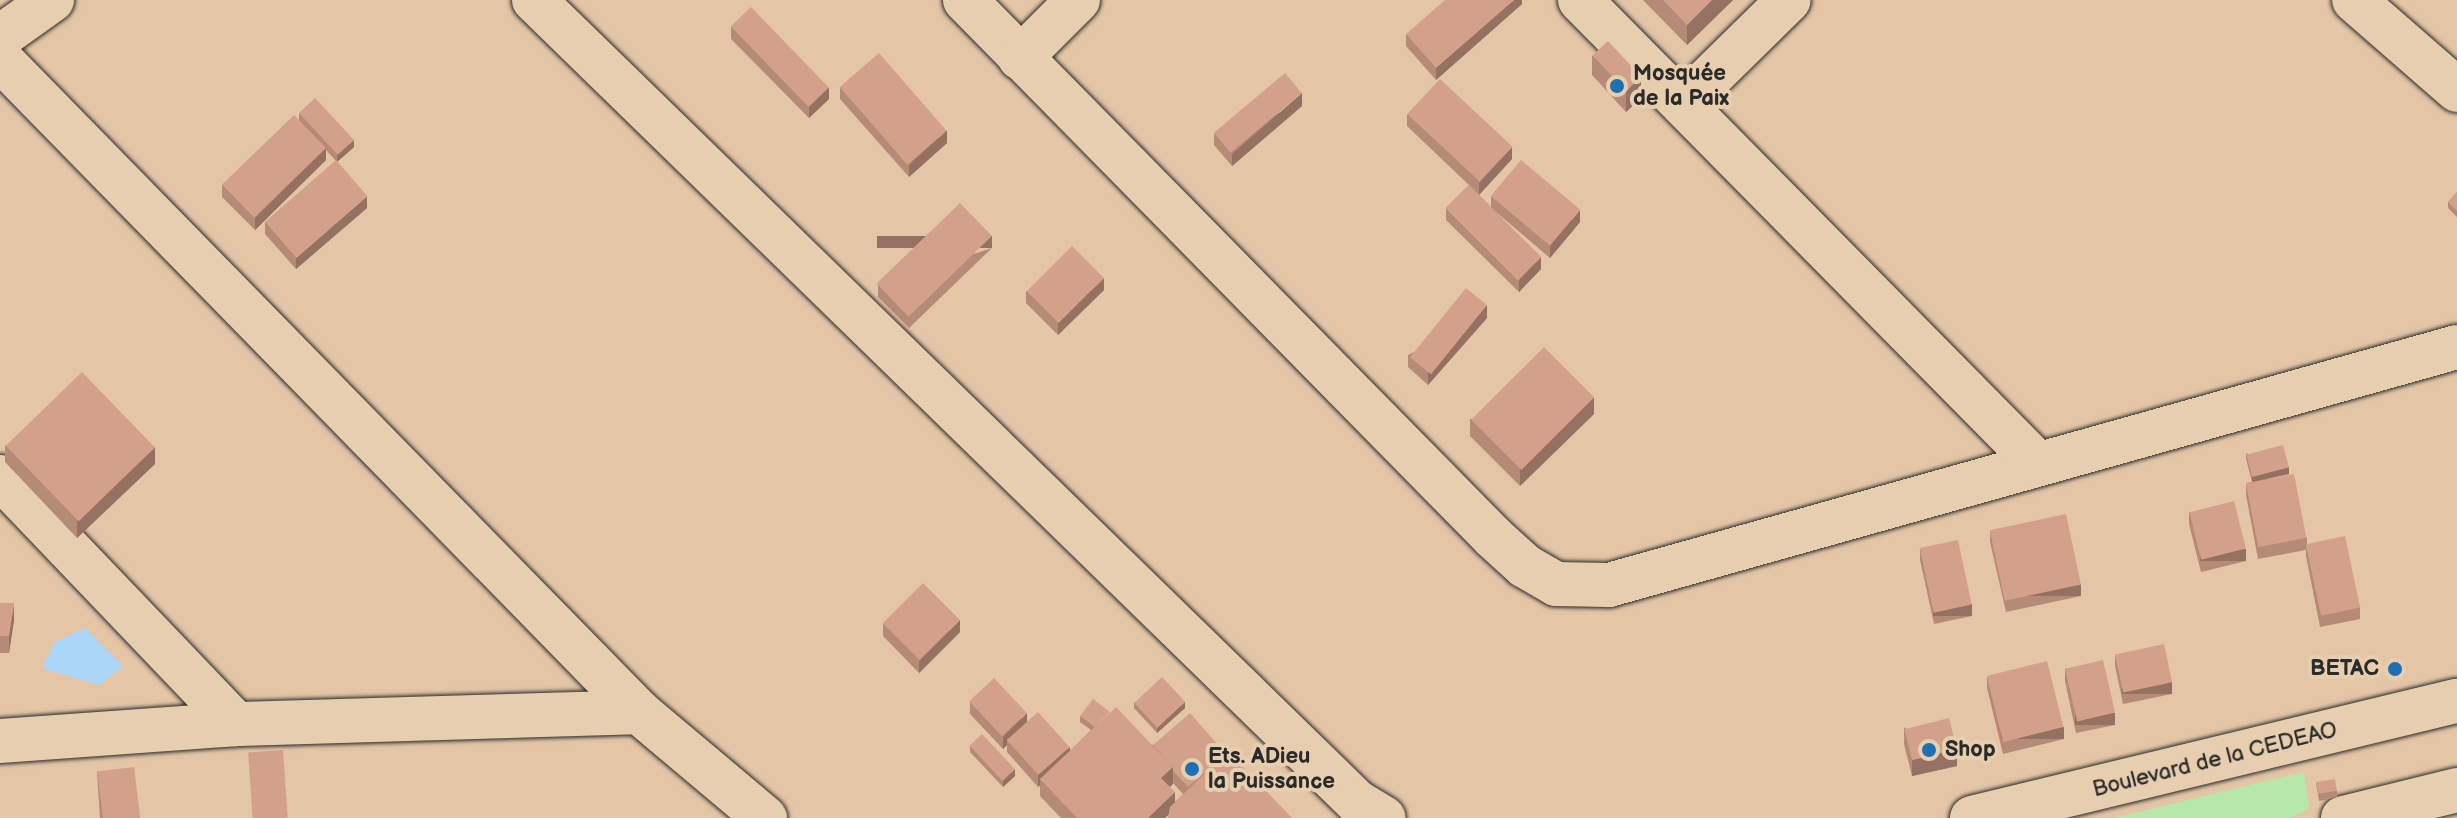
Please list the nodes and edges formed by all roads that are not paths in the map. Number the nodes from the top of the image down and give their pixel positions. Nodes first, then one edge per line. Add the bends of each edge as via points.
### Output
1 (52, 0) edge
2 (534, 0) edge
3 (965, 0) edge
4 (1078, 0) edge
5 (1580, 0) edge
6 (1789, 0) edge
7 (2354, 0) edge
8 (0, 37) edge
9 (1020, 58) junction
10 (0, 59) edge
11 (2457, 90) edge
12 (1683, 104) junction
13 (2457, 347) edge
14 (2036, 462) junction
15 (0, 477) edge
16 (2457, 701) edge
17 (639, 712) junction
18 (236, 724) junction
19 (0, 741) edge
20 (2457, 790) edge
21 (765, 818) edge
22 (1384, 818) edge
23 (1972, 818) edge
24 (2343, 818) edge

1 - 8 street
2 - 22 street via 1357,802
3 - 9 street
4 - 9 street
5 - 12 street
6 - 12 street
7 - 11 street
9 - 14 street via 1493,537 1525,566 1556,584 1609,585
10 - 17 street
12 - 14 street
13 - 14 street
15 - 18 street
16 - 23 street, Boulevard de la CEDEAO
17 - 18 street
17 - 21 street
18 - 19 street
20 - 24 street

